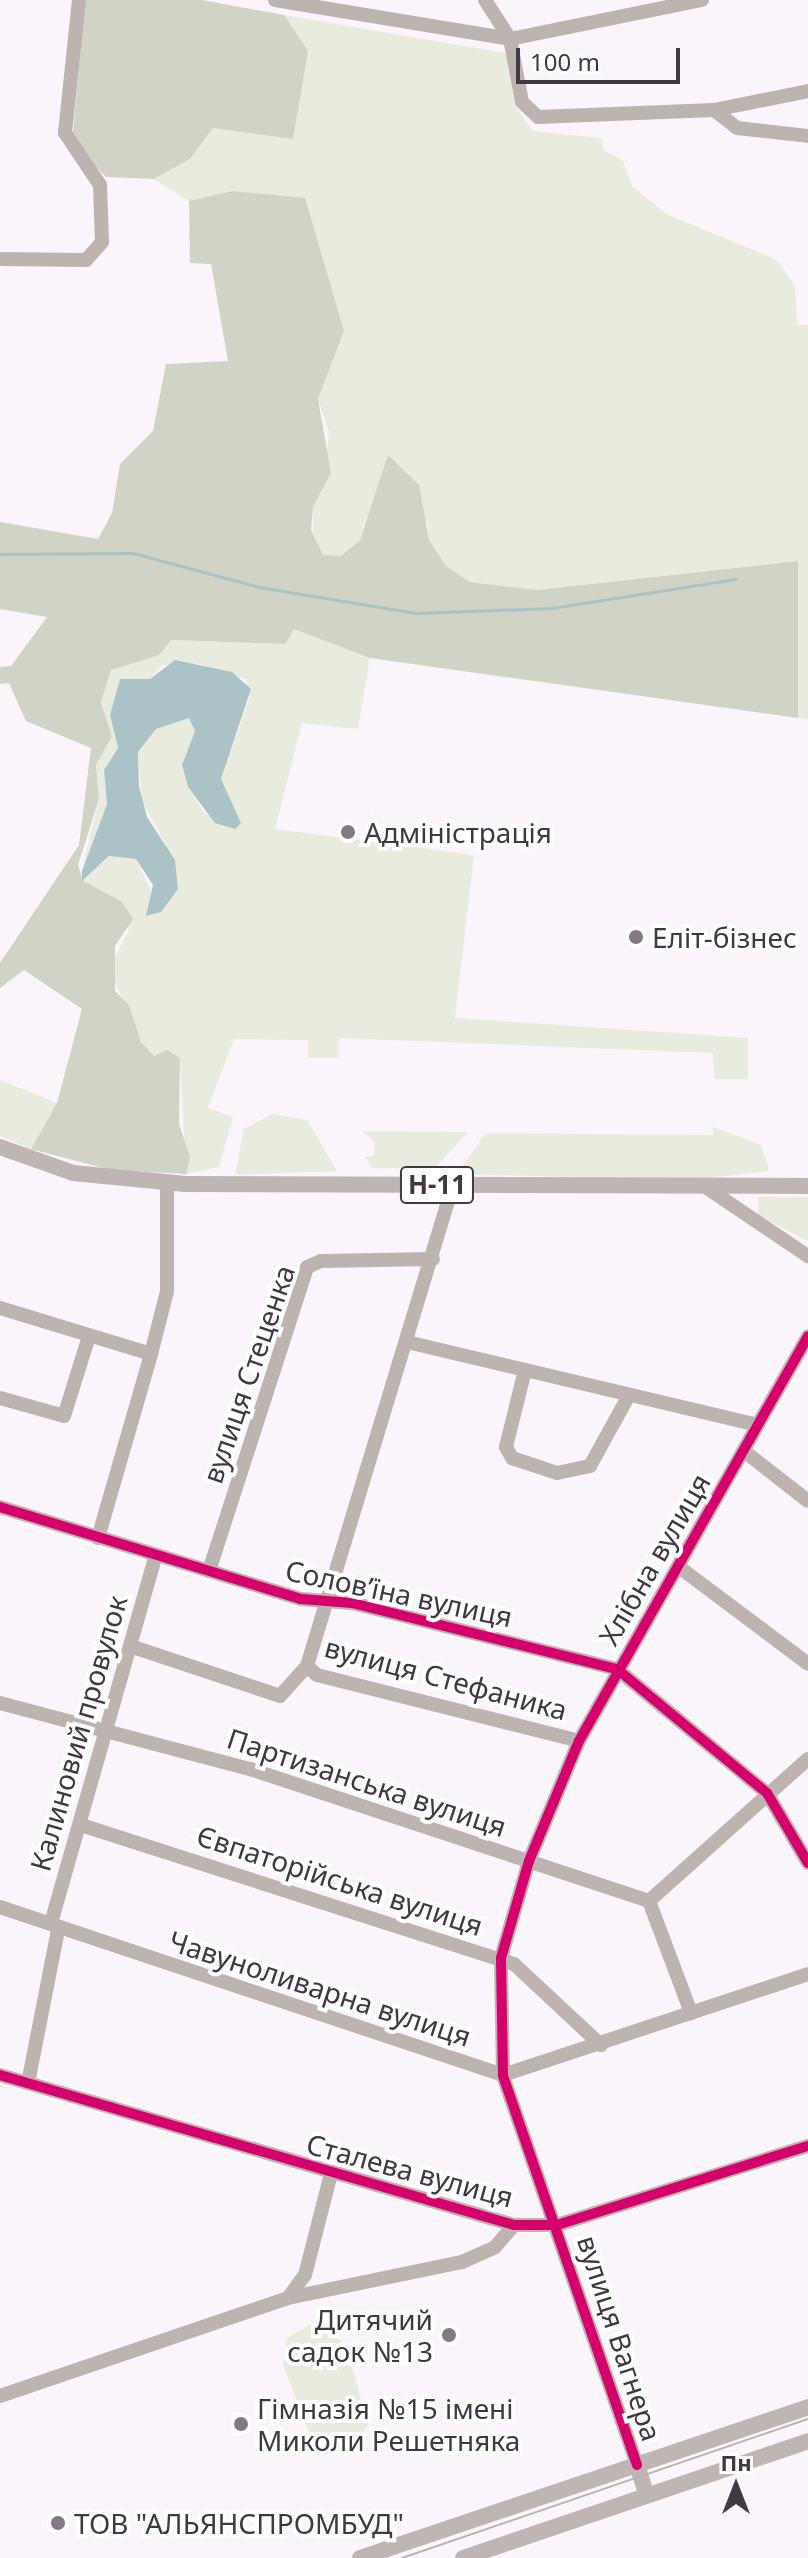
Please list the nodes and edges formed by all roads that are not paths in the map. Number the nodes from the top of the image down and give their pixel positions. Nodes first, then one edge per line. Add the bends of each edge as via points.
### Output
1 (79, 0) edge
2 (275, 0) edge
3 (485, 0) edge
4 (702, 0) edge
5 (510, 39) junction
6 (808, 91) edge
7 (714, 110) junction
8 (808, 136) edge
9 (0, 259) edge
10 (0, 1147) edge
11 (167, 1183) junction
12 (453, 1185) junction
13 (808, 1186) edge
14 (707, 1188) junction
15 (808, 1256) edge
16 (433, 1259) junction
17 (0, 1308) edge
18 (89, 1336) junction
19 (808, 1336) edge
20 (407, 1342) junction
21 (151, 1354) junction
22 (525, 1370) junction
23 (629, 1395) junction
24 (0, 1398) edge
25 (757, 1425) junction
26 (744, 1451) junction
27 (808, 1501) edge
28 (0, 1507) edge
29 (98, 1538) junction
30 (155, 1557) junction
31 (679, 1567) junction
32 (209, 1571) junction
33 (327, 1601) junction
34 (130, 1646) junction
35 (808, 1664) edge
36 (307, 1666) junction
37 (617, 1669) junction
38 (0, 1703) edge
39 (108, 1736) junction
40 (579, 1741) junction
41 (808, 1759) edge
42 (767, 1793) junction
43 (81, 1825) junction
44 (529, 1861) junction
45 (808, 1863) edge
46 (649, 1901) junction
47 (0, 1907) edge
48 (54, 1926) junction
49 (501, 1958) junction
50 (808, 1974) edge
51 (691, 2013) junction
52 (601, 2045) junction
53 (0, 2075) edge
54 (503, 2075) junction
55 (28, 2083) junction
56 (808, 2146) edge
57 (331, 2174) junction
58 (514, 2225) junction
59 (557, 2225) junction
60 (288, 2298) junction
61 (0, 2396) edge
62 (808, 2407) edge
63 (808, 2441) edge
64 (637, 2465) junction
65 (647, 2495) junction
66 (360, 2558) edge
67 (463, 2558) edge

1 - 9 street via 65,133 100,185 102,242 86,260
2 - 5 street
3 - 5 street
4 - 5 street
5 - 7 street via 522,102 538,117
6 - 7 street
7 - 8 street via 737,128
10 - 11 main road, Н-11 via 73,1173
11 - 12 main road, Н-11
11 - 21 street via 169,1267
12 - 14 main road, Н-11
12 - 16 street
13 - 14 main road, Н-11
14 - 15 street
16 - 20 street
16 - 32 street, вулиця Стеценка via 321,1261 307,1267
17 - 18 street
18 - 21 street
18 - 24 street via 64,1416
19 - 25 street, Хлібна вулиця
20 - 22 street
20 - 33 street
21 - 29 street
22 - 23 street
22 - 23 street via 506,1447 512,1458 557,1473 590,1466
23 - 25 street
25 - 26 street, Хлібна вулиця
26 - 27 street
26 - 31 street, Хлібна вулиця
28 - 29 street, Соловʼїна вулиця
29 - 30 street, Соловʼїна вулиця
30 - 32 street, Соловʼїна вулиця
30 - 34 street, Калиновий провулок
31 - 35 street
31 - 37 street, Хлібна вулиця
32 - 33 street, Соловʼїна вулиця
33 - 36 street
33 - 37 street, Соловʼїна вулиця
34 - 36 street, вулиця Стефаника via 280,1696
34 - 39 street, Калиновий провулок
36 - 40 street, вулиця Стефаника via 317,1675
37 - 40 street, Хлібна вулиця
37 - 42 street, Соловʼїна вулиця
38 - 39 street, Партизанська вулиця
39 - 43 street, Калиновий провулок
39 - 44 street, Партизанська вулиця via 250,1769
40 - 44 street, Хлібна вулиця
41 - 42 street
42 - 45 street, Соловʼїна вулиця
42 - 46 street
43 - 48 street, Калиновий провулок
43 - 49 street, Євпаторійська вулиця
44 - 46 street, Партизанська вулиця
44 - 49 street, Хлібна вулиця
46 - 51 street
47 - 48 street, Чавуноливарна вулиця
48 - 54 street, Чавуноливарна вулиця
48 - 55 street, Калиновий провулок
49 - 52 street, Євпаторійська вулиця via 539,1980
49 - 54 street, Хлібна вулиця
50 - 51 street
51 - 52 street
52 - 54 street
53 - 55 street, Сталева вулиця
54 - 59 street, Хлібна вулиця
55 - 57 street, Сталева вулиця
56 - 59 street, Сталева вулиця
57 - 58 street, Сталева вулиця
57 - 60 street via 305,2275
58 - 59 street, Сталева вулиця
58 - 60 street via 495,2247 462,2262
59 - 64 street, вулиця Вагнера
60 - 61 street
62 - 64 main road
63 - 65 main road
64 - 65 main road
64 - 66 main road
65 - 67 main road

